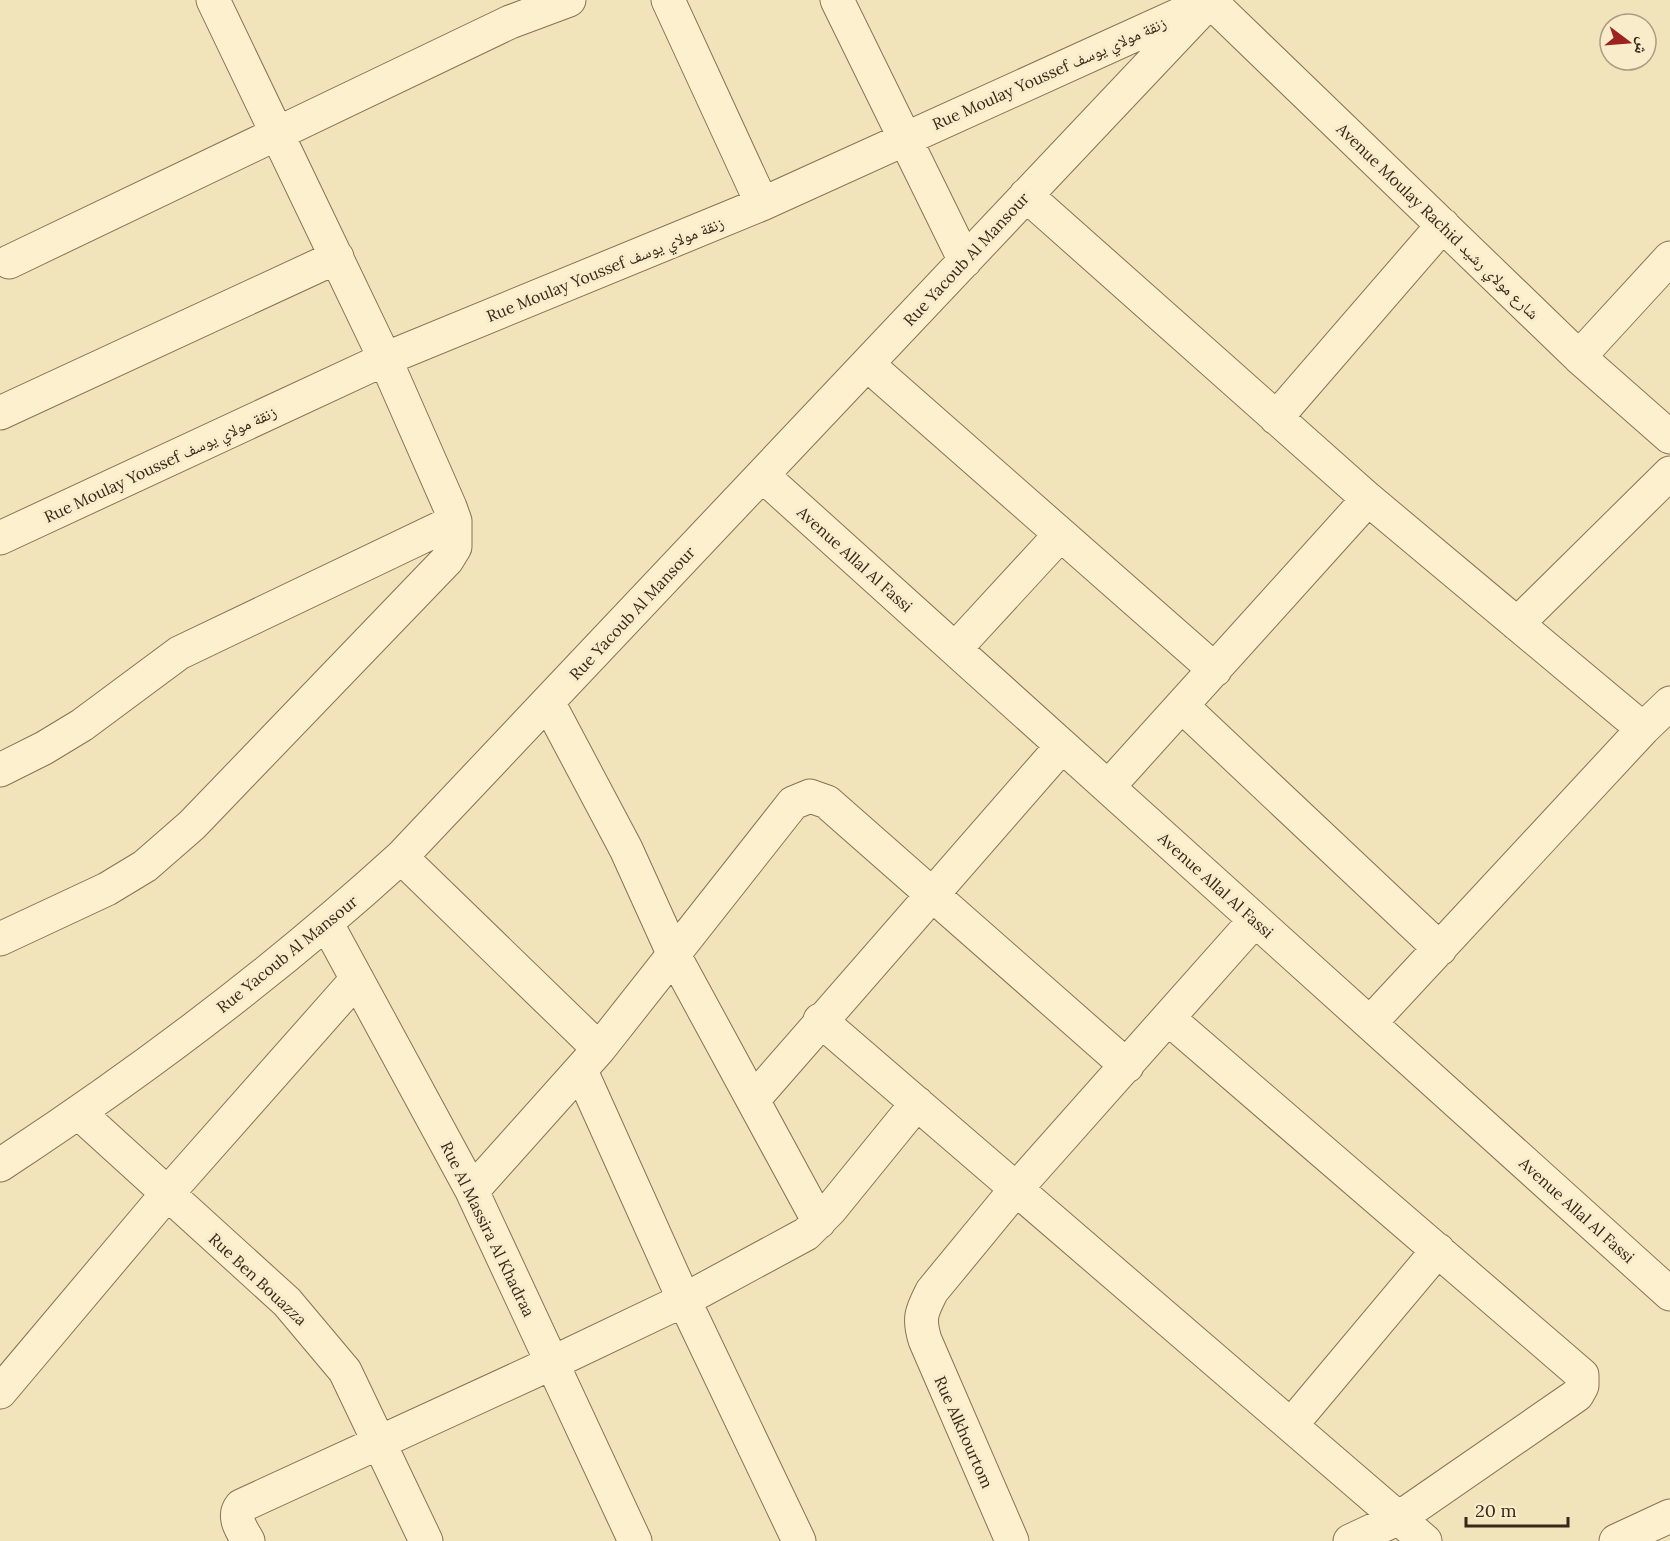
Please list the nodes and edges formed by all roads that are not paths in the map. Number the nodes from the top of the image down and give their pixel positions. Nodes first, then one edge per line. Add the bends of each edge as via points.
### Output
1 (213, 0) edge
2 (569, 0) edge
3 (668, 0) edge
4 (837, 0) edge
5 (1210, 1) edge
6 (506, 11) edge
7 (276, 133) junction
8 (903, 139) junction
9 (1026, 195) junction
10 (762, 204) junction
11 (1443, 225) junction
12 (337, 258) junction
13 (1670, 258) edge
14 (965, 261) junction
15 (9, 262) dead end
16 (1579, 357) junction
17 (385, 359) junction
18 (867, 364) junction
19 (0, 413) edge
20 (1276, 418) junction
21 (1670, 437) edge
22 (1670, 473) edge
23 (762, 475) junction
24 (1368, 499) junction
25 (455, 521) junction
26 (2, 531) edge
27 (1060, 535) junction
28 (1517, 624) junction
29 (955, 649) junction
30 (1215, 670) junction
31 (548, 702) junction
32 (1670, 703) edge
33 (1182, 706) junction
34 (1643, 729) junction
35 (1062, 746) junction
36 (0, 770) edge
37 (1108, 788) junction
38 (401, 857) junction
39 (932, 895) junction
40 (1255, 920) junction
41 (327, 924) junction
42 (0, 939) edge
43 (1440, 949) junction
44 (674, 955) junction
45 (357, 979) junction
46 (1169, 1019) junction
47 (820, 1020) junction
48 (1370, 1023) junction
49 (590, 1060) junction
50 (1127, 1066) junction
51 (753, 1100) junction
52 (916, 1103) junction
53 (79, 1113) junction
54 (0, 1165) edge
55 (1016, 1189) junction
56 (472, 1191) junction
57 (166, 1195) junction
58 (819, 1222) junction
59 (1438, 1250) junction
60 (1670, 1294) edge
61 (684, 1300) junction
62 (552, 1363) junction
63 (0, 1392) edge
64 (1292, 1424) junction
65 (378, 1443) junction
66 (1670, 1516) edge
67 (1399, 1518) junction
68 (248, 1541) edge
69 (426, 1541) edge
70 (636, 1541) edge
71 (799, 1541) edge
72 (1012, 1541) edge
73 (1350, 1541) edge
74 (1425, 1541) edge
75 (1616, 1541) edge

1 - 7 street
2 - 6 street
3 - 10 street
4 - 8 street
5 - 8 street, Rue Moulay Youssef زنقة مولاي يوسف
5 - 9 street, Rue Yacoub Al Mansour
5 - 11 street, Avenue Moulay Rachid شارع مولاي رشيد
6 - 7 street
7 - 12 street
7 - 15 street
8 - 10 street, Rue Moulay Youssef زنقة مولاي يوسف
8 - 14 street
9 - 14 street, Rue Yacoub Al Mansour
9 - 20 street
10 - 17 street, Rue Moulay Youssef زنقة مولاي يوسف
11 - 16 street, Avenue Moulay Rachid شارع مولاي رشيد
11 - 20 street
12 - 17 street
12 - 19 street
13 - 16 street
14 - 18 street, Rue Yacoub Al Mansour
16 - 21 street, Avenue Moulay Rachid شارع مولاي رشيد
17 - 25 street
17 - 26 street, Rue Moulay Youssef زنقة مولاي يوسف
18 - 23 street, Rue Yacoub Al Mansour
18 - 27 street
20 - 24 street
22 - 28 street
23 - 29 street, Avenue Allal Al Fassi
23 - 31 street, Rue Yacoub Al Mansour
24 - 28 street
24 - 30 street
25 - 36 street via 179,652 82,725
25 - 42 street via 455,547 447,560 192,825 146,866 107,889
27 - 29 street
27 - 30 street
28 - 34 street
29 - 35 street, Avenue Allal Al Fassi
30 - 33 street
31 - 38 street, Rue Yacoub Al Mansour
31 - 44 street via 626,849
32 - 34 street
33 - 37 street
33 - 43 street
34 - 43 street
35 - 37 street, Avenue Allal Al Fassi
35 - 39 street
37 - 40 street, Avenue Allal Al Fassi
38 - 41 street, Rue Yacoub Al Mansour
38 - 49 street
39 - 44 street via 827,802 810,796 793,803
39 - 47 street
39 - 50 street
40 - 46 street
40 - 48 street, Avenue Allal Al Fassi
41 - 45 street, Rue Al Massira Al Khadraa
41 - 53 street, Rue Yacoub Al Mansour via 205,1022
43 - 48 street
44 - 49 street
44 - 51 street
45 - 56 street, Rue Al Massira Al Khadraa
45 - 57 street
46 - 50 street
46 - 59 street
47 - 51 street
47 - 52 street
48 - 60 street, Avenue Allal Al Fassi
49 - 56 street
49 - 61 street
50 - 55 street
51 - 58 street
52 - 55 street
52 - 58 street
53 - 54 street, Rue Yacoub Al Mansour
53 - 57 street, Rue Ben Bouazza
55 - 64 street
55 - 72 street, Rue Alkhourtom via 932,1291 920,1321
56 - 62 street, Rue Al Massira Al Khadraa
57 - 63 street
57 - 65 street, Rue Ben Bouazza via 286,1302 316,1335 345,1371
58 - 61 street via 806,1234
59 - 64 street
59 - 67 street via 1576,1368 1582,1375 1581,1386 1577,1395
61 - 62 street
61 - 71 street
62 - 65 street
62 - 70 street, Rue Al Massira Al Khadraa
64 - 67 street
65 - 68 street via 241,1506 237,1519
65 - 69 street, Rue Ben Bouazza
66 - 75 street
67 - 73 street
67 - 74 street

